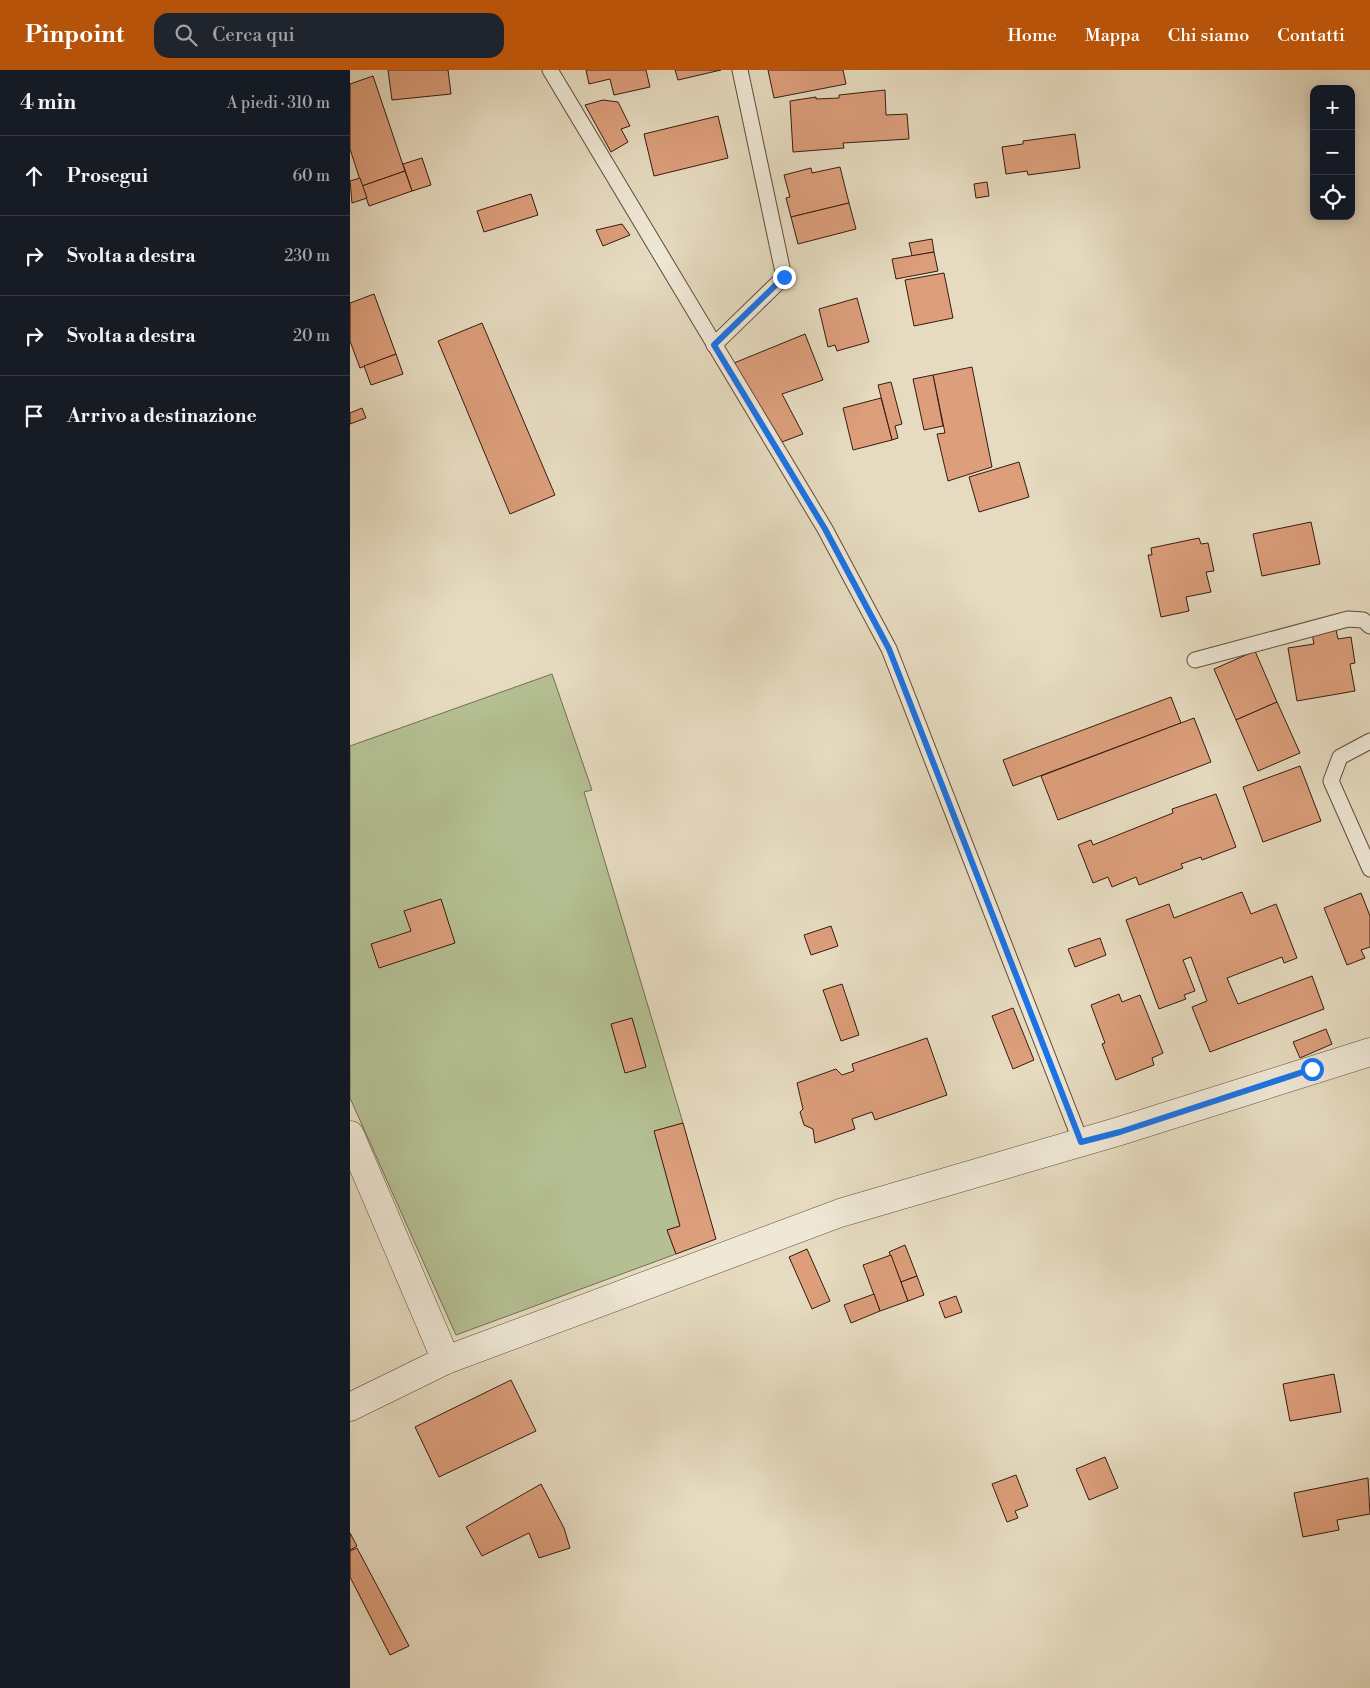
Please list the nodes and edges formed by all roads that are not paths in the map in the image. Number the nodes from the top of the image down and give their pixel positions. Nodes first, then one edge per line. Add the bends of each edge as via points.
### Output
1 (550, 70) edge
2 (740, 70) edge
3 (714, 345) junction
4 (1370, 626) edge
5 (1195, 660) dead end
6 (1370, 741) edge
7 (1370, 869) edge
8 (1370, 1052) edge
9 (350, 1135) edge
10 (1081, 1142) junction
11 (446, 1360) junction
12 (350, 1407) edge

1 - 3 lane
2 - 3 lane via 784,277
3 - 10 lane via 825,529 889,649
4 - 5 lane via 1363,620 1348,619
6 - 7 lane via 1340,756 1332,781
8 - 10 street
9 - 11 street
10 - 11 street via 840,1213
11 - 12 street

